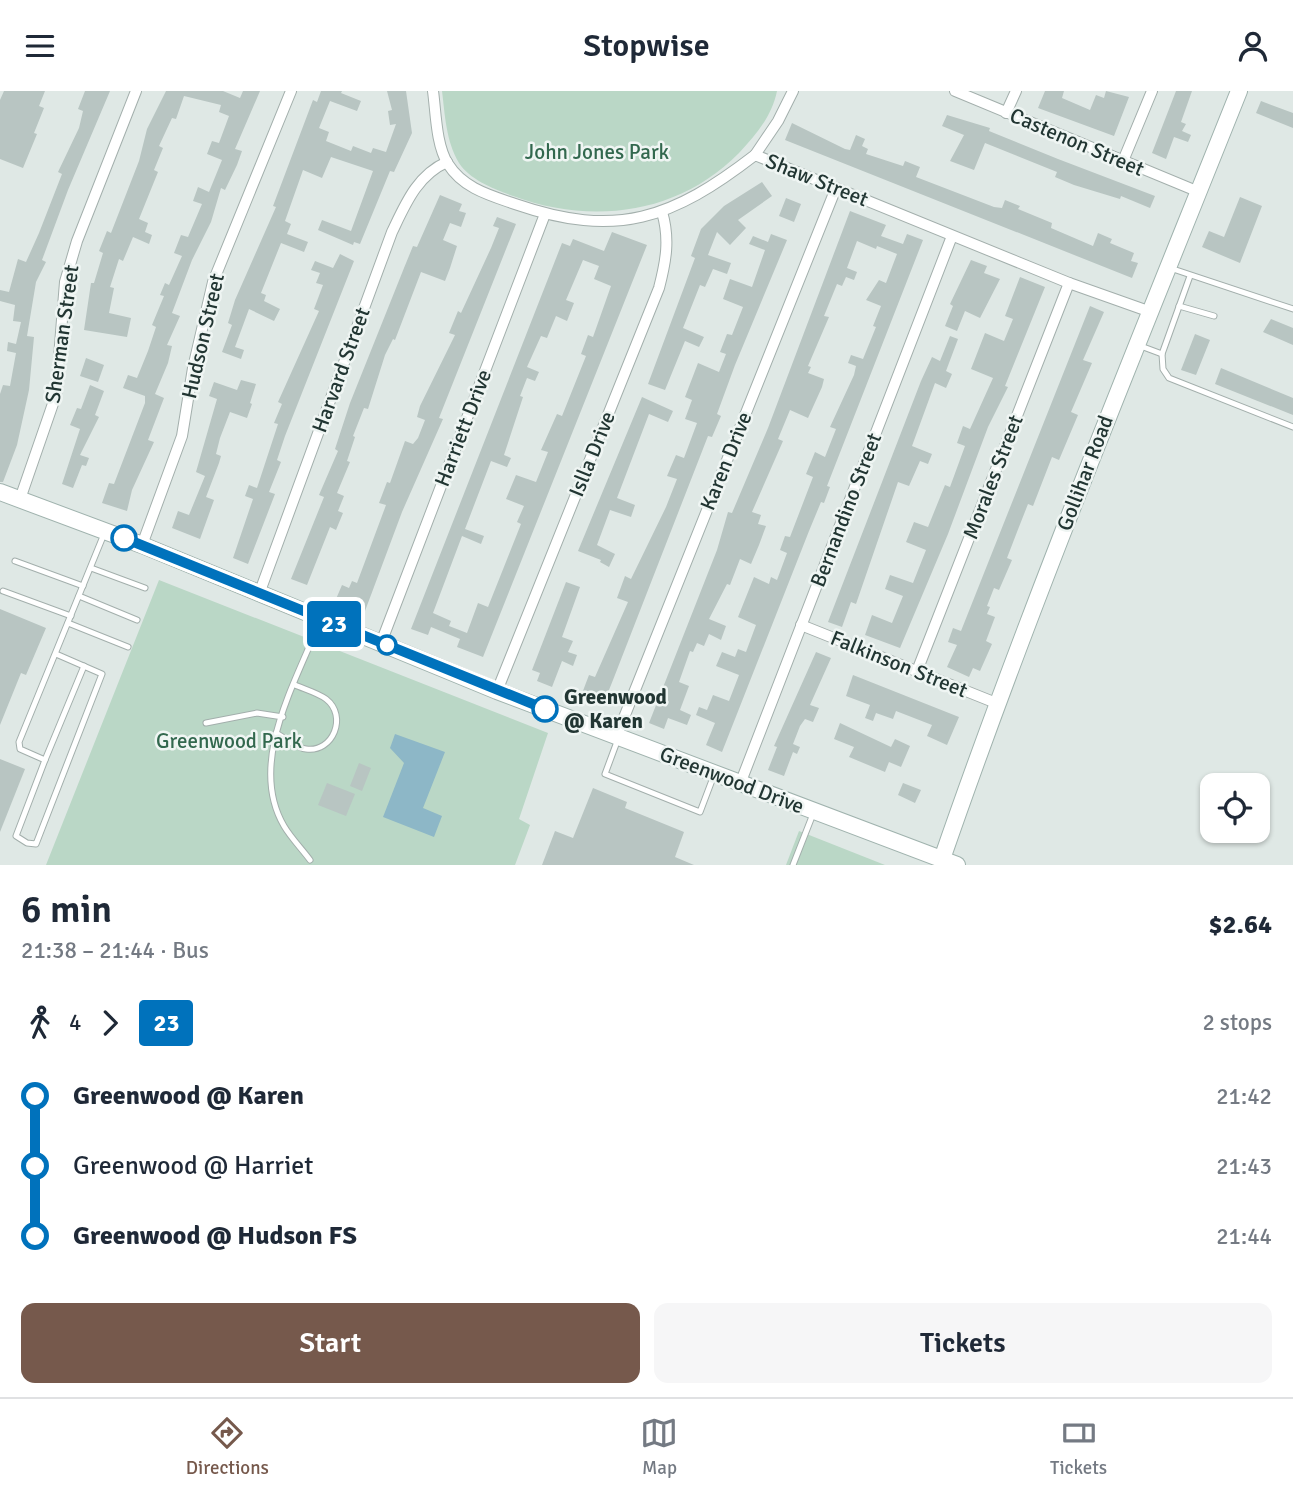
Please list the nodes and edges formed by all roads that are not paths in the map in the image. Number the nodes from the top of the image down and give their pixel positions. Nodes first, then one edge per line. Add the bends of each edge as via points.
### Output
1 (136, 91) edge
2 (291, 91) edge
3 (433, 91) edge
4 (793, 91) edge
5 (955, 91) edge
6 (1016, 91) edge
7 (1152, 91) edge
8 (1239, 91) edge
9 (1006, 113) junction
10 (755, 155) junction
11 (1123, 161) junction
12 (447, 162) junction
13 (836, 188) junction
14 (1199, 192) junction
15 (662, 212) junction
16 (545, 214) junction
17 (952, 236) junction
18 (1167, 267) junction
19 (1190, 276) junction
20 (1069, 283) junction
21 (1180, 306) junction
22 (1293, 309) edge
23 (1149, 311) junction
24 (1214, 316) dead end
25 (1136, 344) junction
26 (1162, 354) junction
27 (1293, 426) edge
28 (0, 492) edge
29 (20, 499) junction
30 (106, 531) junction
31 (142, 545) junction
32 (15, 561) dead end
33 (90, 568) junction
34 (83, 586) junction
35 (145, 588) dead end
36 (3, 591) dead end
37 (259, 594) junction
38 (79, 596) junction
39 (70, 619) junction
40 (321, 619) junction
41 (137, 620) dead end
42 (801, 625) junction
43 (381, 643) junction
44 (128, 647) dead end
45 (56, 654) junction
46 (84, 666) junction
47 (917, 671) junction
48 (295, 685) junction
49 (497, 691) junction
50 (996, 703) junction
51 (283, 717) junction
52 (206, 723) dead end
53 (276, 733) junction
54 (618, 736) junction
55 (45, 759) junction
56 (715, 774) junction
57 (740, 784) junction
58 (814, 811) junction
59 (310, 860) dead end
60 (949, 862) edge
61 (793, 865) edge

1 - 29 street, Sherman Street via 65,282 56,395
2 - 31 street, Hudson Street via 213,282 182,436
3 - 12 street
4 - 10 street
5 - 9 street, Castenon Street
6 - 9 street
7 - 11 street
8 - 14 main road, Gollihar Road
9 - 11 street, Castenon Street
10 - 13 street, Shaw Street
10 - 15 street, Shaw Street via 712,188
11 - 14 street, Castenon Street
12 - 16 street, Shaw Street via 464,182 483,193
12 - 37 street, Harvard Street via 435,167 411,192 392,232
13 - 17 street, Shaw Street
13 - 54 street, Karen Drive
14 - 18 main road, Gollihar Road
15 - 16 street, Shaw Street via 592,223
15 - 49 street, Islla Drive via 667,258 659,288
16 - 43 street, Harriett Drive
17 - 20 street, Shaw Street
17 - 42 street, Bernandino Street
18 - 19 lane
18 - 23 main road, Gollihar Road
19 - 21 lane
19 - 22 lane
20 - 23 street, Shaw Street
20 - 47 street, Morales Street
21 - 24 lane
21 - 26 lane
23 - 25 main road, Gollihar Road
25 - 26 lane
25 - 50 main road, Gollihar Road
26 - 27 lane via 1169,378
28 - 29 main road, Greenwood Drive
29 - 30 main road, Greenwood Drive
30 - 31 main road, Greenwood Drive
30 - 33 lane
31 - 37 main road, Greenwood Drive
32 - 34 lane
33 - 34 lane
33 - 35 lane
34 - 38 lane
36 - 39 lane
37 - 40 main road, Greenwood Drive
38 - 39 lane
38 - 41 lane
39 - 44 lane
39 - 45 lane
40 - 43 main road, Greenwood Drive
40 - 48 lane
42 - 47 street, Falkinson Street
42 - 57 street, Bernandino Street
43 - 49 main road, Greenwood Drive
45 - 46 lane
45 - 55 lane via 19,742 20,750
46 - 55 lane
46 - 55 lane via 102,674 36,844 27,843 16,836
47 - 50 street, Falkinson Street
48 - 51 lane
48 - 53 lane via 327,700 336,713 337,728 329,742 317,749 303,749
49 - 54 main road, Greenwood Drive
50 - 60 main road, Gollihar Road
51 - 52 lane via 257,713
51 - 53 lane
53 - 59 lane via 269,775 276,807 284,826
54 - 56 main road, Greenwood Drive
54 - 56 lane via 605,774 700,812
56 - 57 main road, Greenwood Drive
57 - 58 main road, Greenwood Drive
58 - 60 main road, Greenwood Drive
58 - 61 lane

